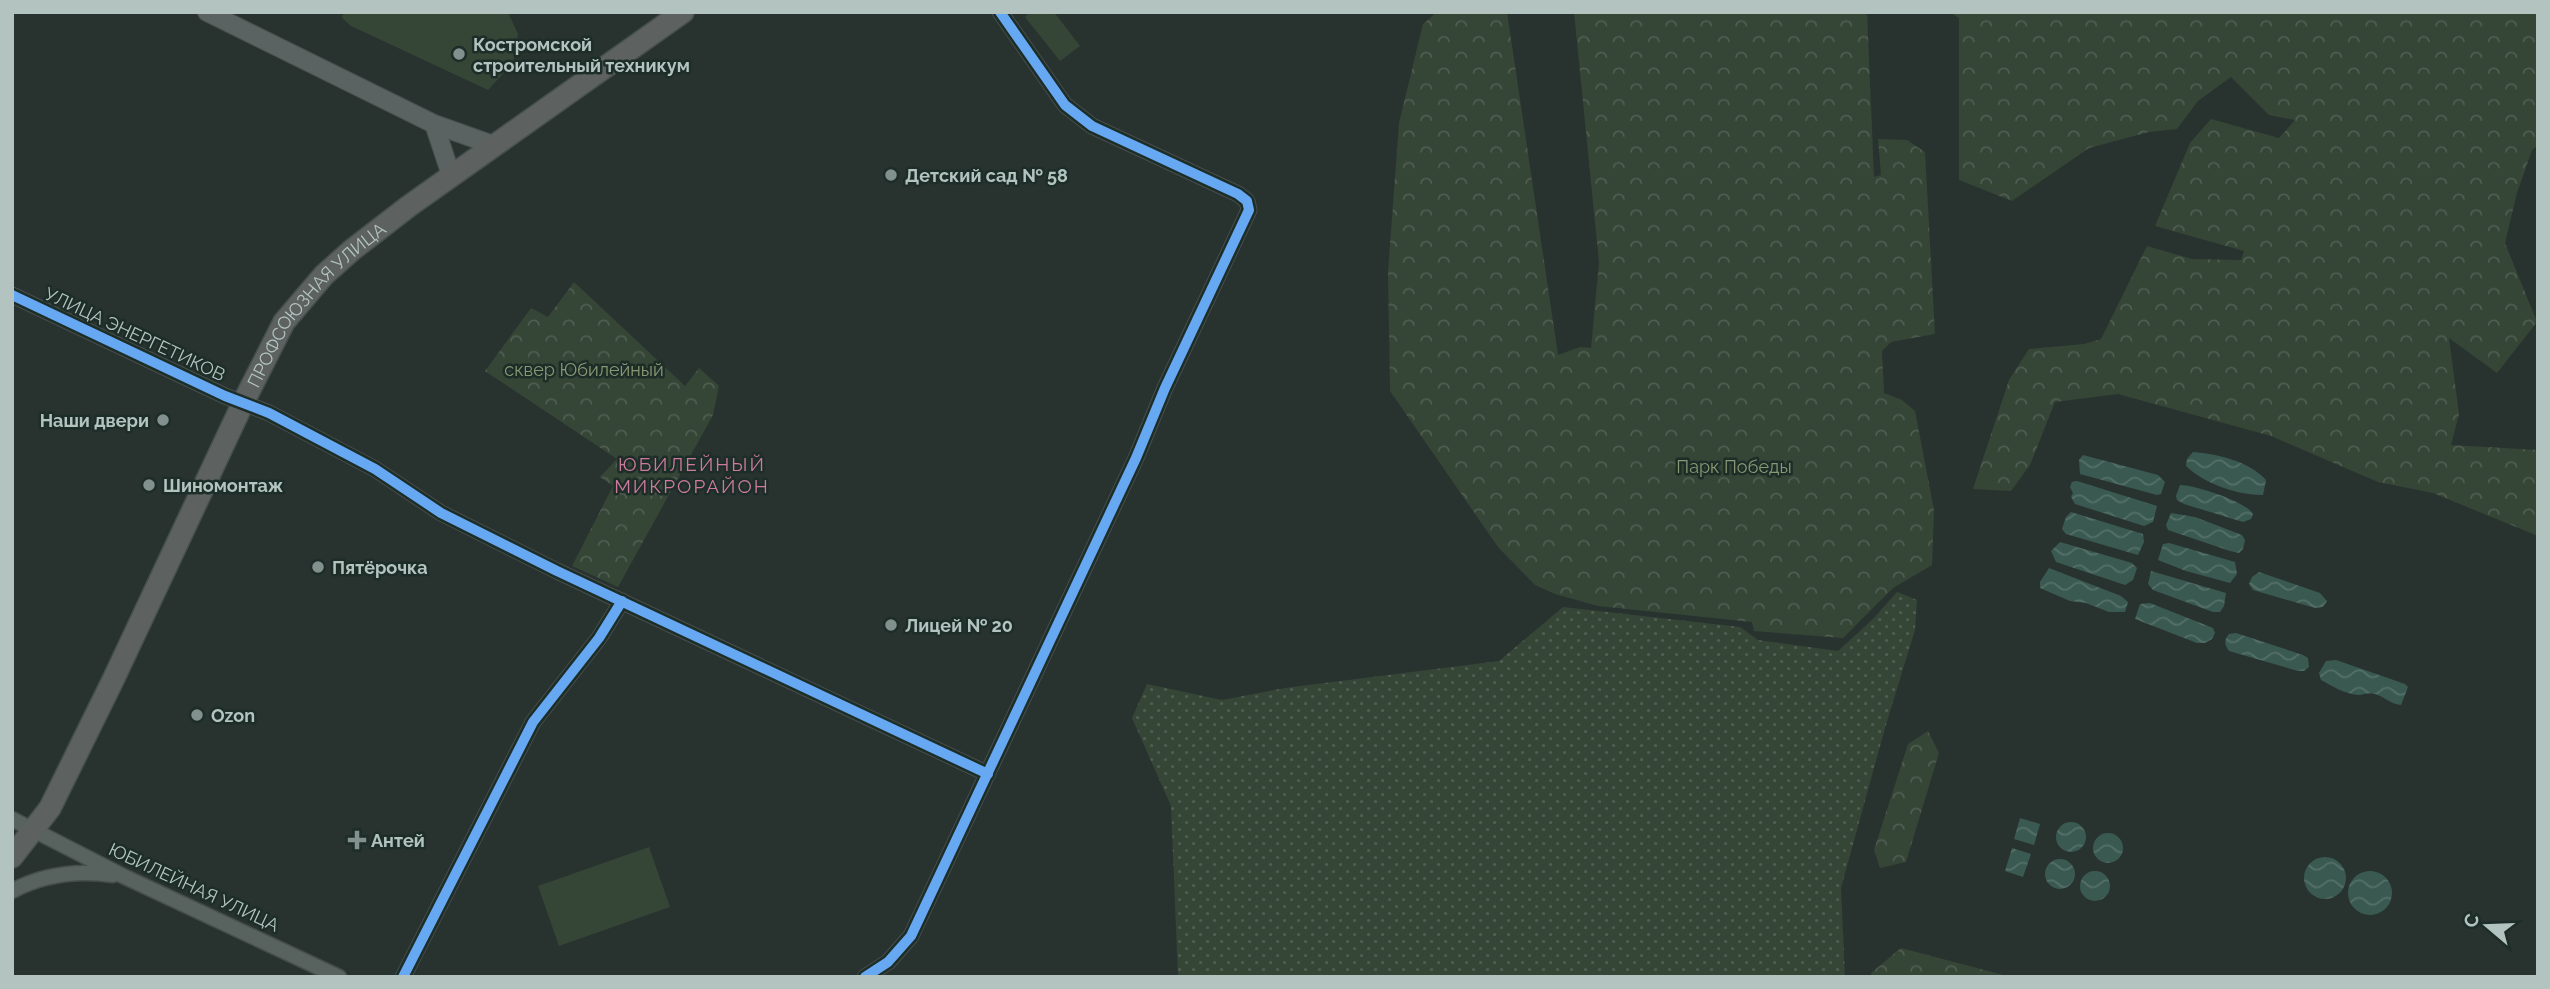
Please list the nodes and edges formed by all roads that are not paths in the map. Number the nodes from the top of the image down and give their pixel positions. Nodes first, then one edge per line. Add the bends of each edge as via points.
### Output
1 (207, 12) edge
2 (684, 12) edge
3 (1000, 12) edge
4 (434, 124) junction
5 (494, 145) junction
6 (451, 175) junction
7 (12, 295) edge
8 (243, 403) junction
9 (622, 601) junction
10 (988, 774) junction
11 (12, 819) edge
12 (34, 829) junction
13 (12, 857) edge
14 (123, 876) junction
15 (12, 891) edge
16 (340, 977) edge
17 (403, 977) edge
18 (865, 977) edge

1 - 4 main road
2 - 5 highway, ПРОФСОЮЗНАЯ УЛИЦА
3 - 10 street via 1076,115 1238,194 1249,210
4 - 5 main road
4 - 6 main road
5 - 6 highway, ПРОФСОЮЗНАЯ УЛИЦА
6 - 8 highway, ПРОФСОЮЗНАЯ УЛИЦА via 352,250 312,289 284,322
7 - 8 street, УЛИЦА ЭНЕРГЕТИКОВ
8 - 9 street, УЛИЦА ЭНЕРГЕТИКОВ via 375,469 441,513
8 - 12 highway, ПРОФСОЮЗНАЯ УЛИЦА via 102,704 50,807
9 - 10 street, УЛИЦА ЭНЕРГЕТИКОВ
9 - 17 street via 533,722
10 - 18 street via 911,936
11 - 12 street, ЮБИЛЕЙНАЯ УЛИЦА
12 - 13 highway, ПРОФСОЮЗНАЯ УЛИЦА
12 - 14 street, ЮБИЛЕЙНАЯ УЛИЦА
14 - 15 street via 68,873
14 - 16 street, ЮБИЛЕЙНАЯ УЛИЦА

